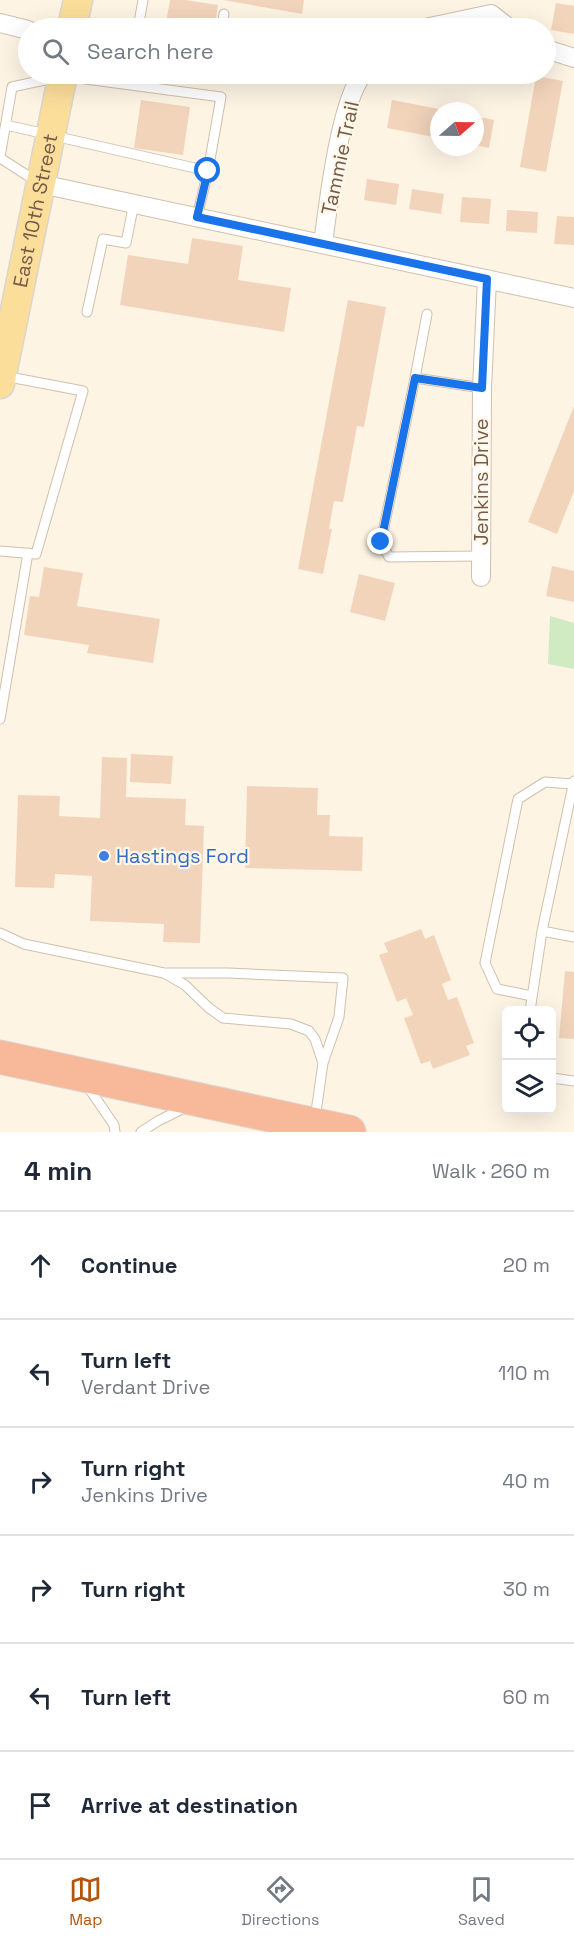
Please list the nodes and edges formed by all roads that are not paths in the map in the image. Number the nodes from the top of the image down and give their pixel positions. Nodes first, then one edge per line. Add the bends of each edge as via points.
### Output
1 (78, 0) edge
2 (143, 0) edge
3 (224, 14) dead end
4 (74, 18) edge
5 (140, 18) edge
6 (223, 18) edge
7 (472, 18) edge
8 (496, 18) edge
9 (0, 23) edge
10 (18, 28) edge
11 (556, 52) edge
12 (574, 58) edge
13 (25, 84) edge
14 (61, 84) edge
15 (124, 84) edge
16 (356, 84) edge
17 (6, 125) junction
18 (51, 134) junction
19 (0, 157) edge
20 (208, 171) junction
21 (41, 184) junction
22 (134, 203) junction
23 (197, 217) junction
24 (323, 244) junction
25 (487, 279) junction
26 (574, 298) edge
27 (87, 312) dead end
28 (427, 314) dead end
29 (2, 365) edge
30 (415, 378) junction
31 (482, 388) junction
32 (0, 551) edge
33 (28, 553) junction
34 (481, 556) junction
35 (481, 577) dead end
36 (1, 708) edge
37 (0, 720) edge
38 (574, 783) edge
39 (542, 931) junction
40 (0, 933) edge
41 (574, 937) edge
42 (164, 973) junction
43 (532, 996) junction
44 (531, 1006) edge
45 (0, 1057) edge
46 (323, 1064) junction
47 (80, 1074) junction
48 (556, 1079) edge
49 (574, 1081) edge
50 (200, 1101) junction
51 (314, 1125) junction
52 (115, 1132) edge
53 (141, 1132) edge
54 (349, 1132) edge

1 - 4 main road
2 - 5 lane
3 - 6 lane
7 - 8 street via 491,14
9 - 10 street
11 - 12 street
13 - 17 lane via 12,87
14 - 18 main road, East 10th Street
15 - 20 lane via 220,98
16 - 24 street, Tammie Trail via 345,116
17 - 18 lane
17 - 19 lane
18 - 20 lane
18 - 21 main road, East 10th Street
19 - 21 lane
20 - 23 lane
21 - 22 street
21 - 29 main road, East 10th Street
22 - 23 street
22 - 27 lane via 126,243 103,239
23 - 24 street
24 - 25 street
25 - 26 street
25 - 31 street, Jenkins Drive
28 - 30 lane
29 - 33 lane via 83,391 36,554
30 - 31 lane
30 - 34 lane via 381,542 389,556
31 - 34 street, Jenkins Drive
32 - 33 lane
33 - 36 lane
34 - 35 street, Jenkins Drive
36 - 37 lane
38 - 39 lane
38 - 43 lane via 545,782 518,799 484,963 497,989
39 - 41 lane
39 - 43 lane
40 - 42 lane via 24,944
42 - 46 lane via 185,985 223,1018 291,1024 309,1031
42 - 46 lane via 343,978 339,1017
43 - 44 lane
45 - 47 highway
46 - 51 lane
47 - 50 highway
47 - 52 lane
48 - 49 lane
50 - 51 highway
50 - 53 lane
51 - 54 highway

